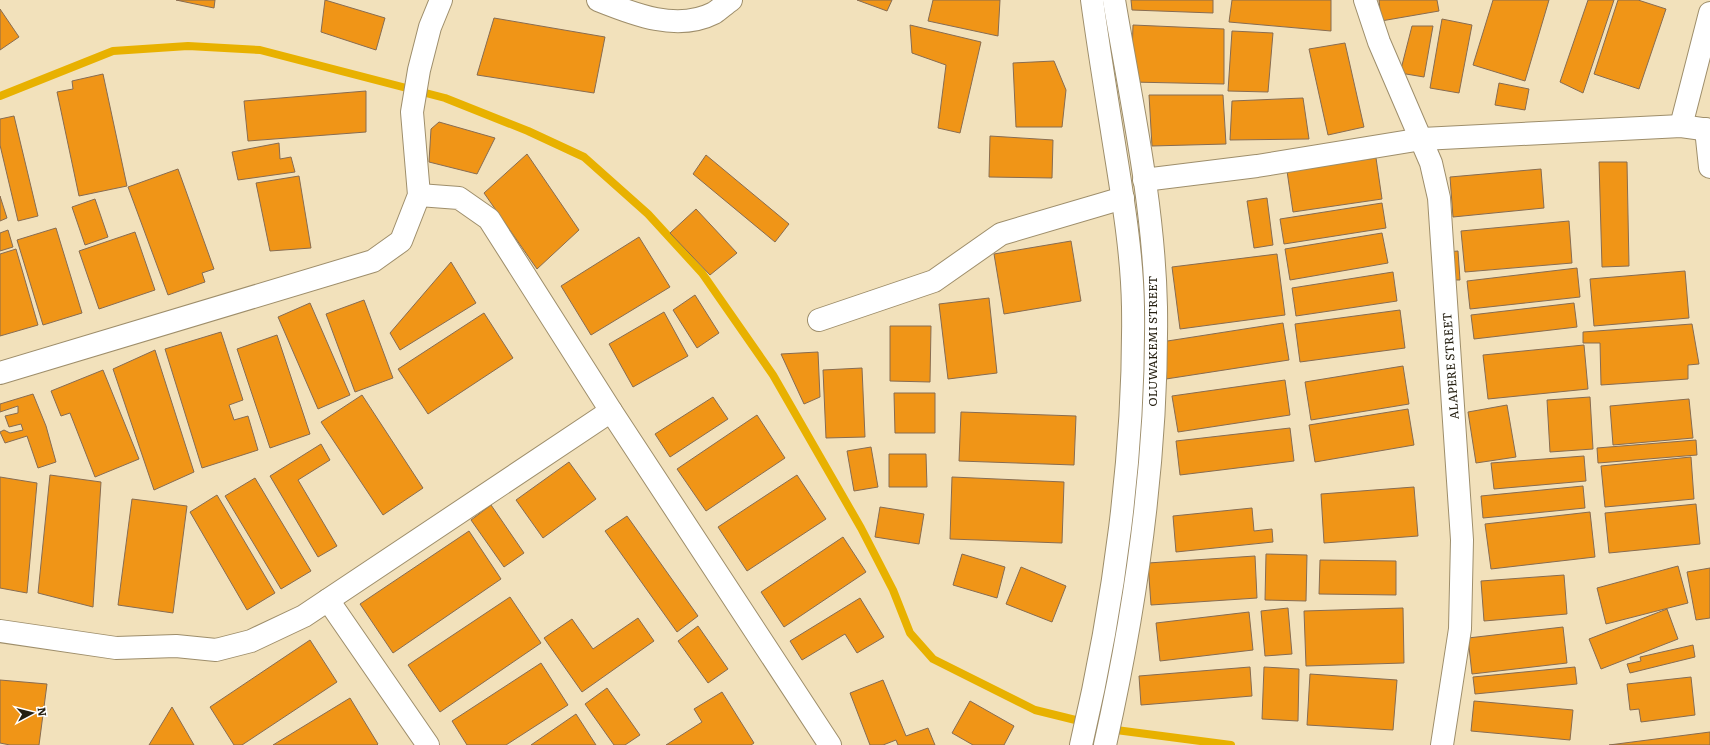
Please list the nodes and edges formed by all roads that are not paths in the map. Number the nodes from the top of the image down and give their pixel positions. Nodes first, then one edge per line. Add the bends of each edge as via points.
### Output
1 (441, 0) edge
2 (598, 0) edge
3 (731, 0) edge
4 (1092, 0) edge
5 (1114, 0) edge
6 (1365, 0) edge
7 (1710, 13) edge
8 (1681, 126) junction
9 (1708, 130) edge
10 (1422, 139) junction
11 (1710, 167) edge
12 (1144, 180) junction
13 (419, 195) junction
14 (1123, 198) junction
15 (819, 320) dead end
16 (0, 373) edge
17 (611, 411) junction
18 (328, 600) junction
19 (0, 631) edge
20 (428, 745) edge
21 (830, 745) edge
22 (1081, 745) edge
23 (1105, 745) edge
24 (1442, 745) edge

1 - 13 street via 430,27 418,70 412,112
2 - 3 street via 650,19 685,21 713,13
4 - 14 street, OLUWAKEMI STREET
5 - 12 street, OLUWAKEMI STREET
6 - 10 street, ALAPERE STREET via 1379,42
7 - 8 street
8 - 9 street
8 - 10 street
9 - 11 street
10 - 12 street via 1257,166
10 - 24 street, ALAPERE STREET via 1431,163 1439,198 1462,540 1460,629
12 - 23 street, OLUWAKEMI STREET via 1156,306 1154,414 1141,548 1119,682
13 - 16 street via 401,241 373,261
13 - 17 street via 459,198 489,218
14 - 15 street via 1001,234 934,281
14 - 22 street, OLUWAKEMI STREET via 1133,306 1131,412 1117,546 1097,679
17 - 18 street
17 - 21 street
18 - 19 street via 304,616 251,641 216,650 176,646 116,648
18 - 20 street

